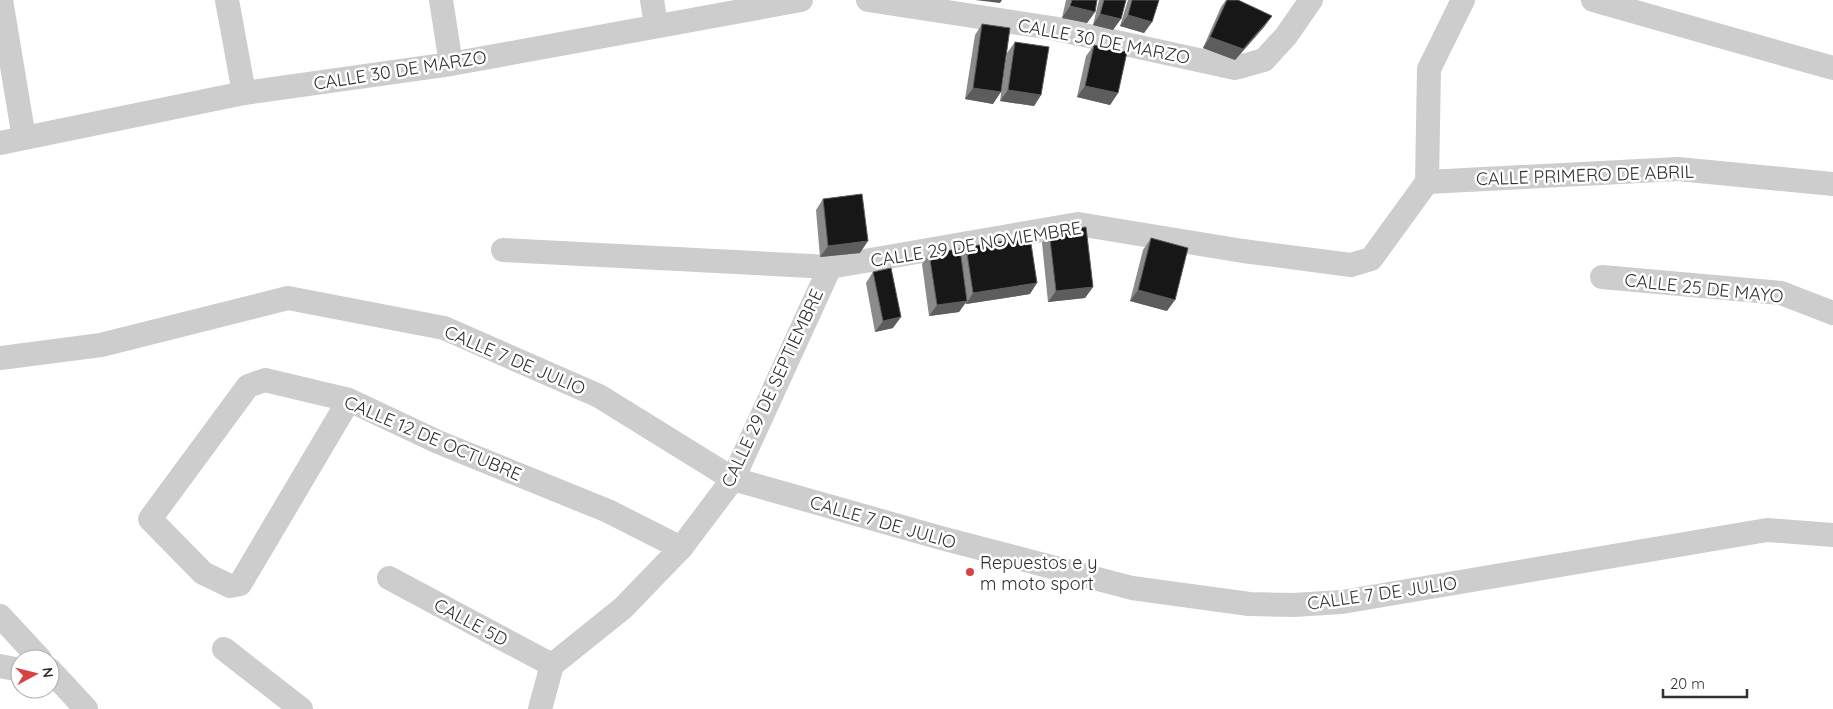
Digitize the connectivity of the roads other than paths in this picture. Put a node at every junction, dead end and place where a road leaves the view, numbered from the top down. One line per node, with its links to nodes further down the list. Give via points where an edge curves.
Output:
1 (1, 0): 14 (street)
2 (227, 0): 13 (street)
3 (441, 0): 11 (street)
4 (652, 0): 10 (street)
5 (801, 0): 10 (street, CALLE 30 DE MARZO)
6 (868, 0): 7 (street, CALLE 30 DE MARZO, via 1052,28 1235,68 1264,60 1286,36)
7 (1311, 0)
8 (1463, 0): 16 (street, via 1429,69)
9 (1593, 0): 12 (street)
10 (656, 25): 11 (street, CALLE 30 DE MARZO)
11 (451, 64): 13 (street, CALLE 30 DE MARZO)
12 (1833, 68)
13 (244, 93): 14 (street, CALLE 30 DE MARZO)
14 (24, 138): 15 (street, CALLE 30 DE MARZO)
15 (0, 143)
16 (1427, 182): 17 (street, CALLE PRIMERO DE ABRIL, via 1678,169); 19 (street, CALLE 29 DE NOVIEMBRE, via 1371,259 1351,265 1078,224)
17 (1833, 184)
18 (503, 250): 19 (street, CALLE 29 DE NOVIEMBRE)
19 (830, 267): 24 (street, CALLE 29 DE SEPTIEMBRE)
20 (1602, 277): 21 (street, CALLE 25 DE MAYO, via 1781,293)
21 (1833, 313)
22 (0, 358): 24 (street, CALLE 7 DE JULIO, via 100,345 288,298 444,328 598,396)
23 (349, 400): 23 (street, CALLE 12 DE OCTUBRE, via 265,380 248,386 150,519 203,573 230,586 240,584); 26 (street, CALLE 12 DE OCTUBRE, via 438,442 608,511)
24 (733, 480): 25 (street, CALLE 7 DE JULIO, via 1132,588 1248,604 1342,602 1767,530); 26 (street, CALLE 29 DE SEPTIEMBRE)
25 (1833, 535)
26 (681, 548): 31 (street, CALLE 29 DE SEPTIEMBRE, via 623,608)
27 (389, 578): 31 (street, CALLE 5D)
28 (0, 616): 29 (street)
29 (31, 649)
30 (224, 649): 34 (street)
31 (552, 665): 35 (street)
32 (60, 682): 33 (street)
33 (86, 709)
34 (301, 709)
35 (540, 709)

